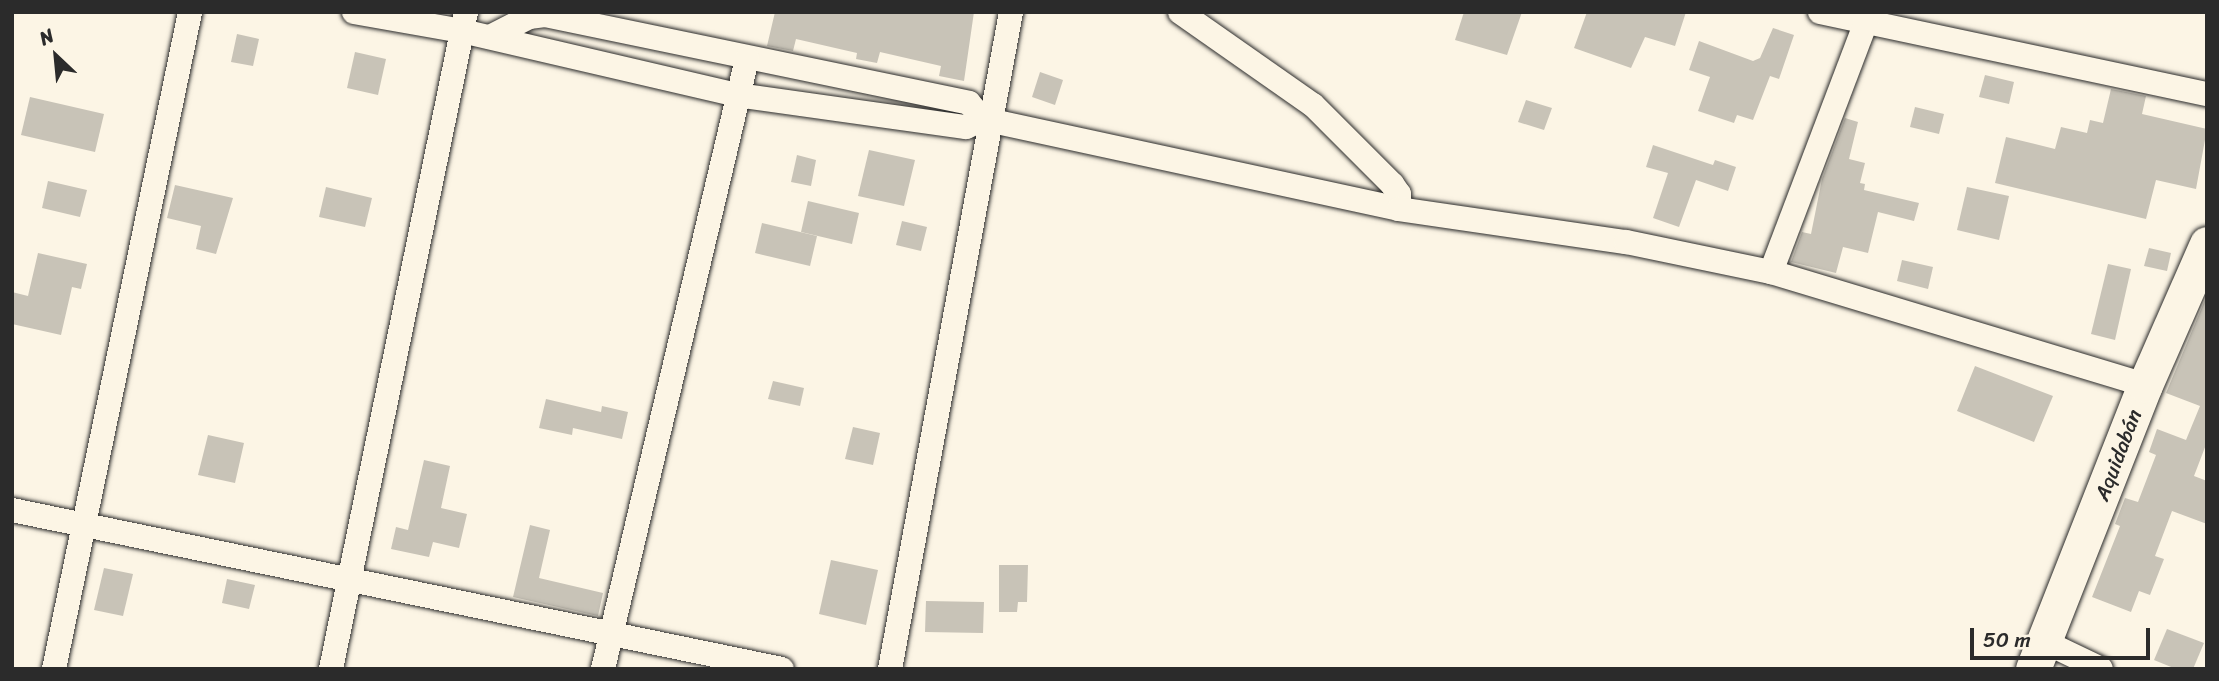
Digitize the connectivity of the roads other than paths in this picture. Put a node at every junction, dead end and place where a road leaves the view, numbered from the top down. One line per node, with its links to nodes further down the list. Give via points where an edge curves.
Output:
1 (190, 12): 18 (street)
2 (354, 12): 7 (street)
3 (1011, 12): 12 (street)
4 (1180, 12): 13 (street, via 1313,105 1392,184 1399,194)
5 (1820, 12): 6 (street)
6 (1868, 17): 10 (street); 15 (street)
7 (464, 21): 8 (street); 19 (street)
8 (490, 37): 9 (street, via 529,17 545,15); 11 (street)
9 (747, 59): 11 (street); 12 (street, via 969,103)
10 (2207, 94)
11 (737, 95): 12 (street, via 966,127); 20 (street)
12 (986, 120): 13 (street); 26 (street)
13 (1399, 209): 15 (street, via 1626,242)
14 (2207, 244): 16 (street, Aquidabán)
15 (1771, 272): 16 (street)
16 (2145, 386): 21 (street, Aquidabán)
17 (12, 510): 18 (street)
18 (88, 525): 19 (street); 22 (street)
19 (351, 581): 20 (street); 23 (street)
20 (610, 635): 24 (street); 25 (street)
21 (2039, 655): 27 (street)
22 (54, 669)
23 (331, 669)
24 (603, 669)
25 (782, 669)
26 (890, 669)
27 (2101, 669)

